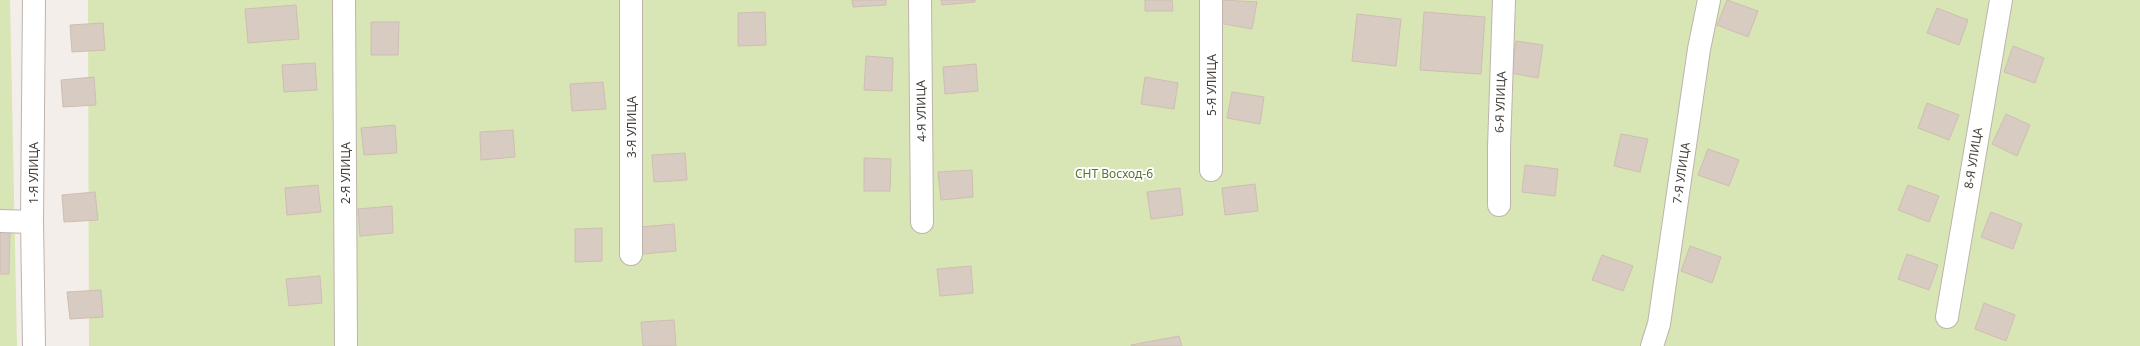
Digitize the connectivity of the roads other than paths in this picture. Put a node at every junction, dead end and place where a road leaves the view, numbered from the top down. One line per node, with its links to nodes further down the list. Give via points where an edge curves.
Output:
1 (34, 0): 12 (street, 1-Я УЛИЦА)
2 (344, 0): 17 (street, 2-Я УЛИЦА)
3 (631, 0): 14 (street, 3-Я УЛИЦА)
4 (920, 0): 13 (street, 4-Я УЛИЦА)
5 (1211, 0): 9 (street, 5-Я УЛИЦА)
6 (1504, 0): 10 (street, 6-Я УЛИЦА, via 1498,148)
7 (1709, 0): 18 (street, 7-Я УЛИЦА, via 1699,49 1659,324)
8 (2001, 0): 15 (street, 8-Я УЛИЦА)
9 (1211, 170)
10 (1499, 205)
11 (0, 220): 12 (street)
12 (32, 222): 16 (street, 1-Я УЛИЦА)
13 (922, 222)
14 (631, 254)
15 (1947, 317)
16 (34, 346)
17 (346, 346)
18 (1652, 346)

